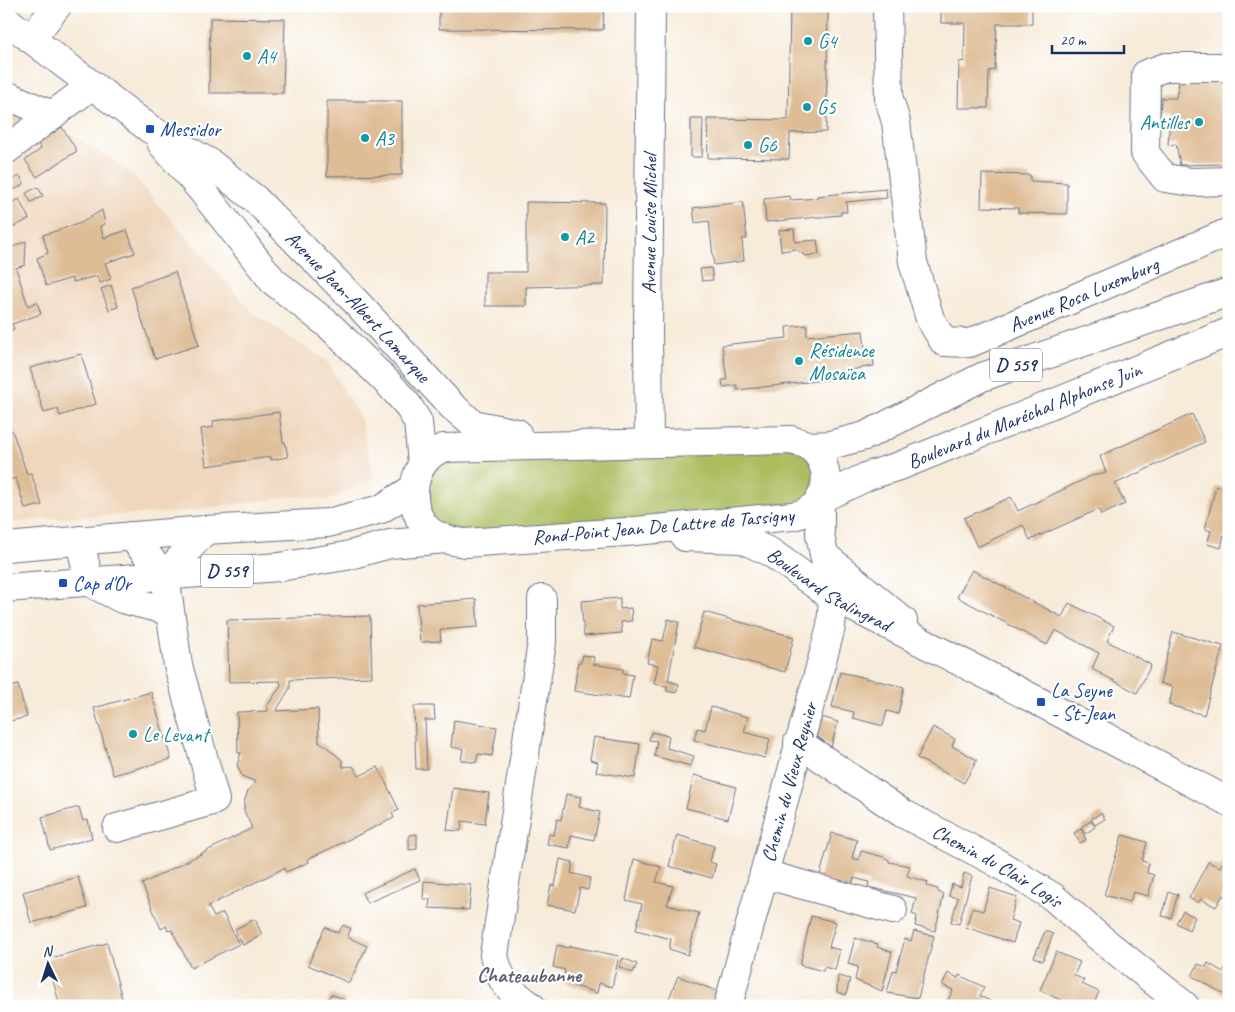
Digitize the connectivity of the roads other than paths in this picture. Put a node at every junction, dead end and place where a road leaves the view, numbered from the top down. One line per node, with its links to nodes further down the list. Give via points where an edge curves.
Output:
1 (57, 6): 5 (main road)
2 (651, 6): 16 (main road, Avenue Louise Michel)
3 (886, 6): 13 (main road, Avenue Rosa Luxemburg, via 889,100 896,122 913,262 930,318 944,342 970,343)
4 (6, 20): 5 (main road, Avenue Jean-Albert Lamarque)
5 (31, 39): 7 (main road, Avenue Jean-Albert Lamarque)
6 (1229, 67): 12 (main road, via 1166,67 1146,74 1145,153 1165,178 1192,182)
7 (92, 86): 9 (main road); 10 (main road, Avenue Jean-Albert Lamarque)
8 (6, 95): 9 (main road)
9 (52, 115): 11 (main road)
10 (150, 129): 17 (main road, Avenue Jean-Albert Lamarque, via 210,163 255,200 473,424); 19 (main road, Avenue Jean-Albert Lamarque, via 273,281 330,326 407,404 418,422)
11 (6, 150)
12 (1229, 181)
13 (1229, 232)
14 (1229, 292): 18 (main road, D 559, via 982,378 865,436 830,445)
15 (1229, 332): 21 (main road, Boulevard du Maréchal Alphonse Juin / D 559, via 868,476)
16 (650, 443): 17 (main road); 18 (main road, via 791,440)
17 (583, 444): 19 (main road, via 444,448 432,452)
18 (809, 446): 21 (main road, Rond-Point Jean De Lattre de Tassigny, via 826,469)
19 (422, 462): 20 (main road, Rond-Point Jean De Lattre de Tassigny)
20 (414, 488): 22 (main road, D 559, via 381,508 328,523); 25 (main road, Rond-Point Jean De Lattre de Tassigny, via 414,503 420,520 432,532)
21 (820, 499): 23 (main road, Rond-Point Jean De Lattre de Tassigny, via 807,511 792,516); 28 (main road, Boulevard Stalingrad)
22 (205, 530): 24 (main road, D 559); 29 (main road)
23 (625, 532): 25 (main road, Rond-Point Jean De Lattre de Tassigny, via 465,543); 32 (main road, Boulevard Stalingrad, via 650,537 742,538 770,552)
24 (131, 536): 26 (main road, D 559); 29 (main road)
25 (446, 539): 29 (main road, D 559, via 390,544 346,556 279,567)
26 (80, 540): 27 (main road, D 559); 30 (main road)
27 (6, 547)
28 (824, 555): 32 (main road, Chemin du Vieux Reynier); 35 (main road, Boulevard Stalingrad)
29 (165, 576): 30 (main road, D 559); 34 (main road)
30 (90, 582): 31 (main road, D 559); 34 (main road, via 122,599)
31 (6, 588)
32 (833, 597): 35 (main road, Boulevard Stalingrad); 36 (main road, Chemin du Vieux Reynier, via 831,627)
33 (542, 599): 41 (main road, via 542,642 494,956 498,975 516,995)
34 (169, 611): 38 (main road, via 178,665 215,800)
35 (940, 652): 37 (main road, Boulevard Stalingrad)
36 (798, 742): 39 (main road, Chemin du Vieux Reynier); 43 (main road, Chemin du Clair Logis, via 902,813 994,861 1053,897)
37 (1229, 802)
38 (117, 828)
39 (764, 874): 40 (main road); 42 (main road, Chemin du Vieux Reynier)
40 (893, 910)
41 (532, 1006)
42 (728, 1006)
43 (1185, 1006)

